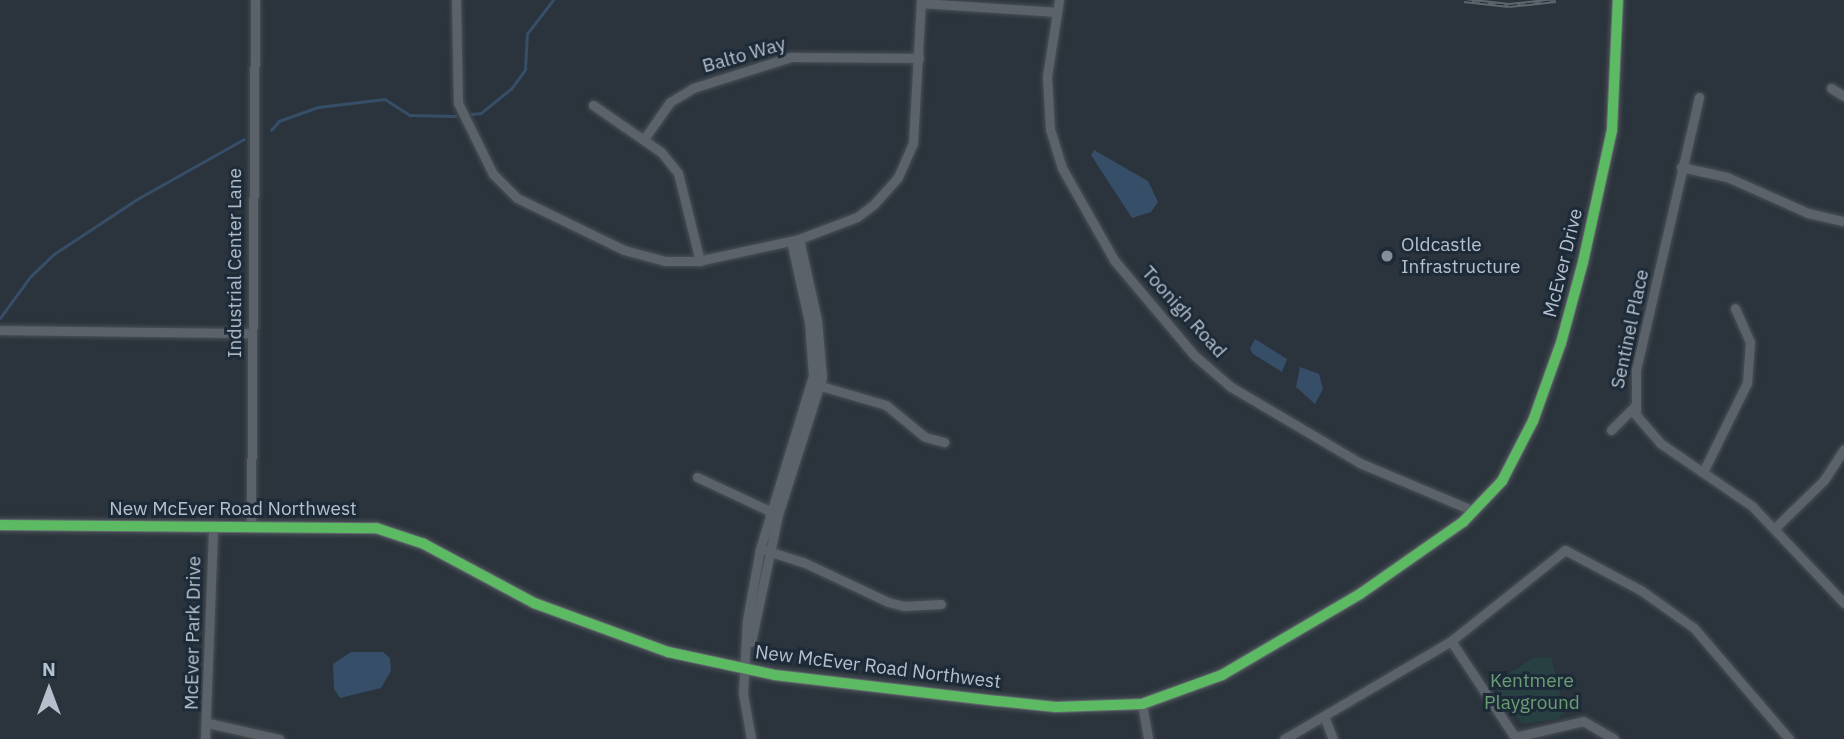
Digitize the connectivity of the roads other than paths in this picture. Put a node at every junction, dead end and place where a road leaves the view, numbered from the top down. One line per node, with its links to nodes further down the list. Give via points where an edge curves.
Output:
1 (255, 0): 19 (street, Industrial Center Lane)
2 (456, 0): 16 (street, via 458,103 493,174 517,198 624,250 665,261)
3 (1059, 0): 6 (street, Toonigh Road)
4 (1618, 0): 28 (street, McEver Drive, via 1612,130 1561,343 1525,439 1502,481)
5 (921, 1): 6 (street); 7 (street)
6 (1057, 12): 28 (street, Toonigh Road, via 1047,77 1050,129 1062,168 1114,260 1194,355 1231,387 1360,463)
7 (919, 58): 12 (street, Balto Way, via 791,57 693,88 670,102); 15 (street, via 913,143 898,177 857,217)
8 (1831, 88): 9 (street)
9 (1844, 96)
10 (1699, 97): 13 (street, Sentinel Place)
11 (593, 105): 12 (street)
12 (644, 139): 16 (street, via 678,173)
13 (1681, 167): 14 (street, via 1727,177 1808,213); 21 (street, Sentinel Place, via 1636,370)
14 (1844, 221)
15 (795, 240): 16 (street); 20 (street, via 822,354)
16 (700, 261)
17 (1735, 308): 26 (street, via 1750,342 1747,383)
18 (0, 330): 19 (street)
19 (252, 333): 31 (street, Industrial Center Lane)
20 (816, 384): 23 (street, via 886,405 925,437); 29 (street)
21 (1634, 407): 22 (street); 26 (street, Sentinel Place, via 1645,429 1660,443)
22 (1611, 430)
23 (944, 442)
24 (1844, 449): 25 (street)
25 (1841, 459): 33 (street)
26 (1704, 470): 33 (street, Sentinel Place)
27 (697, 477): 29 (street)
28 (1474, 512): 39 (street, New McEver Road Northwest, via 1360,594 1222,675)
29 (774, 514): 34 (street)
30 (0, 525): 32 (street, New McEver Road Northwest)
31 (251, 526): 32 (street, New McEver Road Northwest); 38 (street, New McEver Road Northwest, via 334,525 405,536 577,621 668,652)
32 (213, 528): 41 (street, McEver Park Drive)
33 (1775, 528): 35 (street, Sentinel Place)
34 (765, 550): 36 (street, via 803,562 888,602); 38 (street)
35 (1844, 603)
36 (941, 604)
37 (1451, 641): 40 (street); 42 (street); 50 (street, via 1564,550 1642,591 1694,628)
38 (745, 668): 39 (street, New McEver Road Northwest, via 1056,707); 45 (street, via 745,716)
39 (1142, 704): 46 (street)
40 (1324, 716): 47 (street); 48 (street)
41 (208, 723): 43 (street, McEver Park Drive); 44 (street)
42 (1515, 738): 49 (street, via 1583,721)
43 (205, 739)
44 (279, 739)
45 (751, 739)
46 (1148, 739)
47 (1284, 739)
48 (1333, 739)
49 (1614, 739)
50 (1789, 739)

